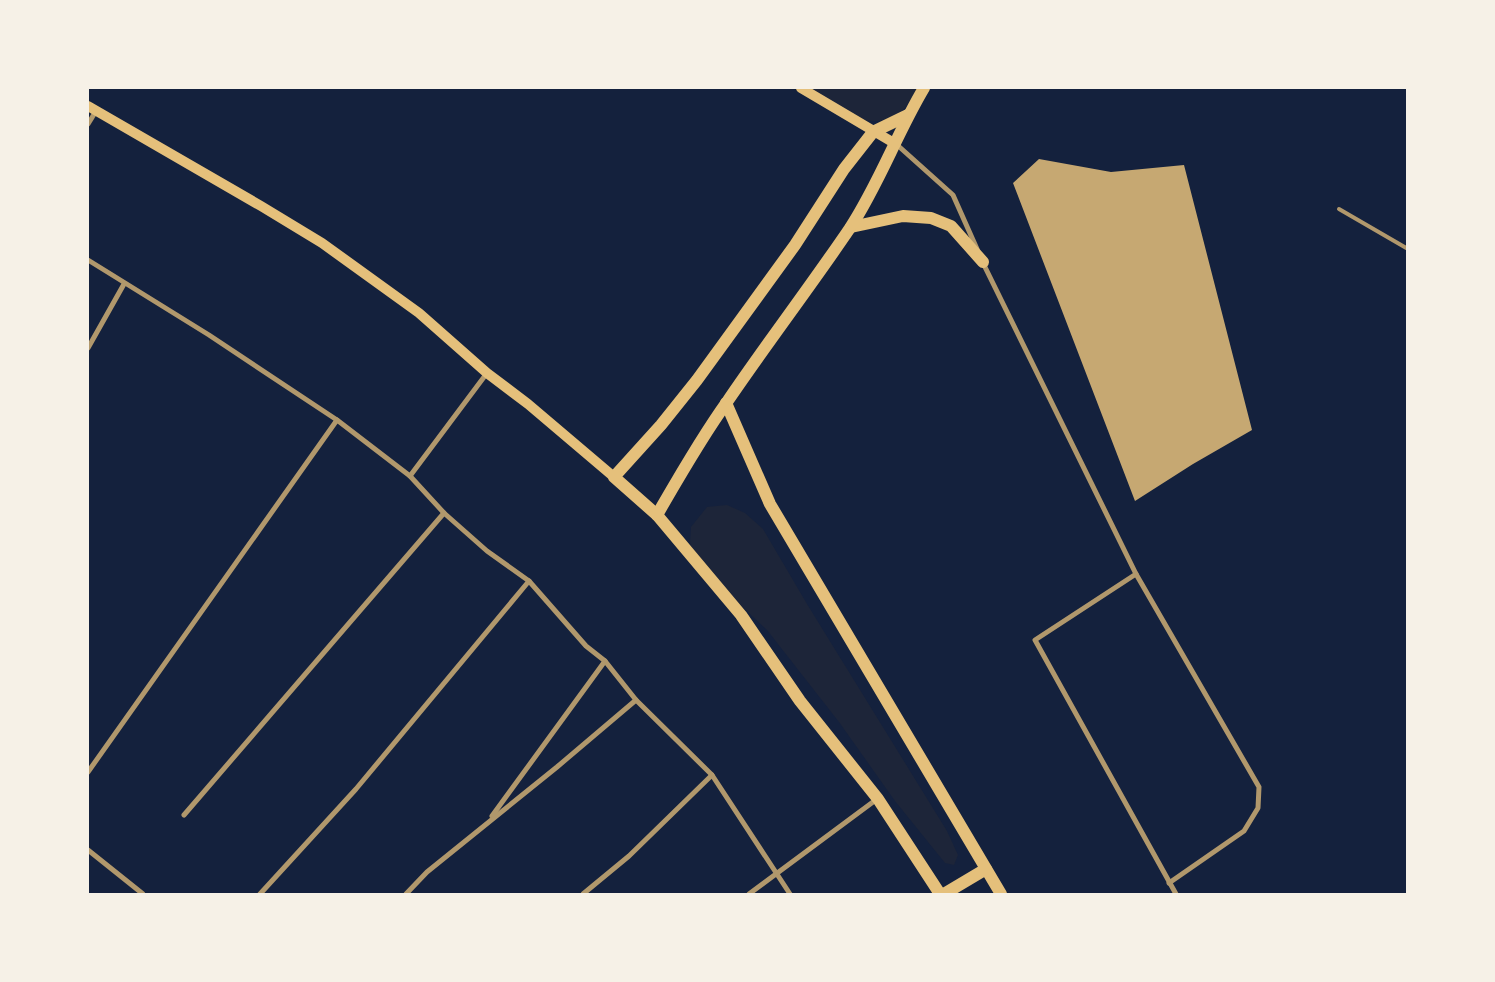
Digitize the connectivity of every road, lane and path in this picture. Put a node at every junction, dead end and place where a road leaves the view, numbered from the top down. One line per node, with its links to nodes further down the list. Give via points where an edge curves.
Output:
1 (801, 88): 6 (main road)
2 (924, 88): 4 (main road)
3 (92, 109): 5 (street); 15 (main road, via 322,243 419,312)
4 (908, 115): 6 (main road); 7 (main road)
5 (88, 124)
6 (875, 132): 7 (main road); 19 (main road, via 844,168 795,245 697,380)
7 (894, 143): 9 (main road); 12 (street, via 953,194)
8 (1340, 209): 10 (lane)
9 (851, 227): 12 (main road, via 903,216 931,218 951,226); 16 (main road)
10 (1408, 249)
11 (88, 260): 13 (street)
12 (983, 262): 22 (street)
13 (124, 284): 14 (street); 17 (street)
14 (88, 348)
15 (487, 373): 18 (street); 19 (main road)
16 (726, 403): 21 (main road); 32 (main road, via 770,504)
17 (337, 420): 18 (street); 26 (street)
18 (410, 476): 20 (street)
19 (614, 478): 21 (main road)
20 (444, 513): 23 (street); 29 (street)
21 (657, 515): 28 (main road, via 741,615 800,701)
22 (1136, 574): 34 (street, via 1259,787 1258,808 1244,831); 34 (street, via 1035,640)
23 (529, 582): 24 (street, via 586,646); 36 (street, via 356,789)
24 (605, 661): 25 (street); 30 (street)
25 (636, 700): 27 (street); 30 (street)
26 (88, 772)
27 (712, 776): 33 (street); 38 (street, via 630,856)
28 (878, 799): 33 (street); 41 (main road)
29 (184, 815)
30 (488, 822): 37 (street, via 427,872)
31 (88, 850): 35 (street)
32 (986, 869): 41 (main road); 42 (main road)
33 (776, 874): 39 (street); 40 (street)
34 (1170, 883): 43 (street)
35 (143, 894)
36 (260, 894)
37 (406, 894)
38 (583, 894)
39 (749, 894)
40 (790, 894)
41 (942, 894)
42 (1001, 894)
43 (1176, 894)

